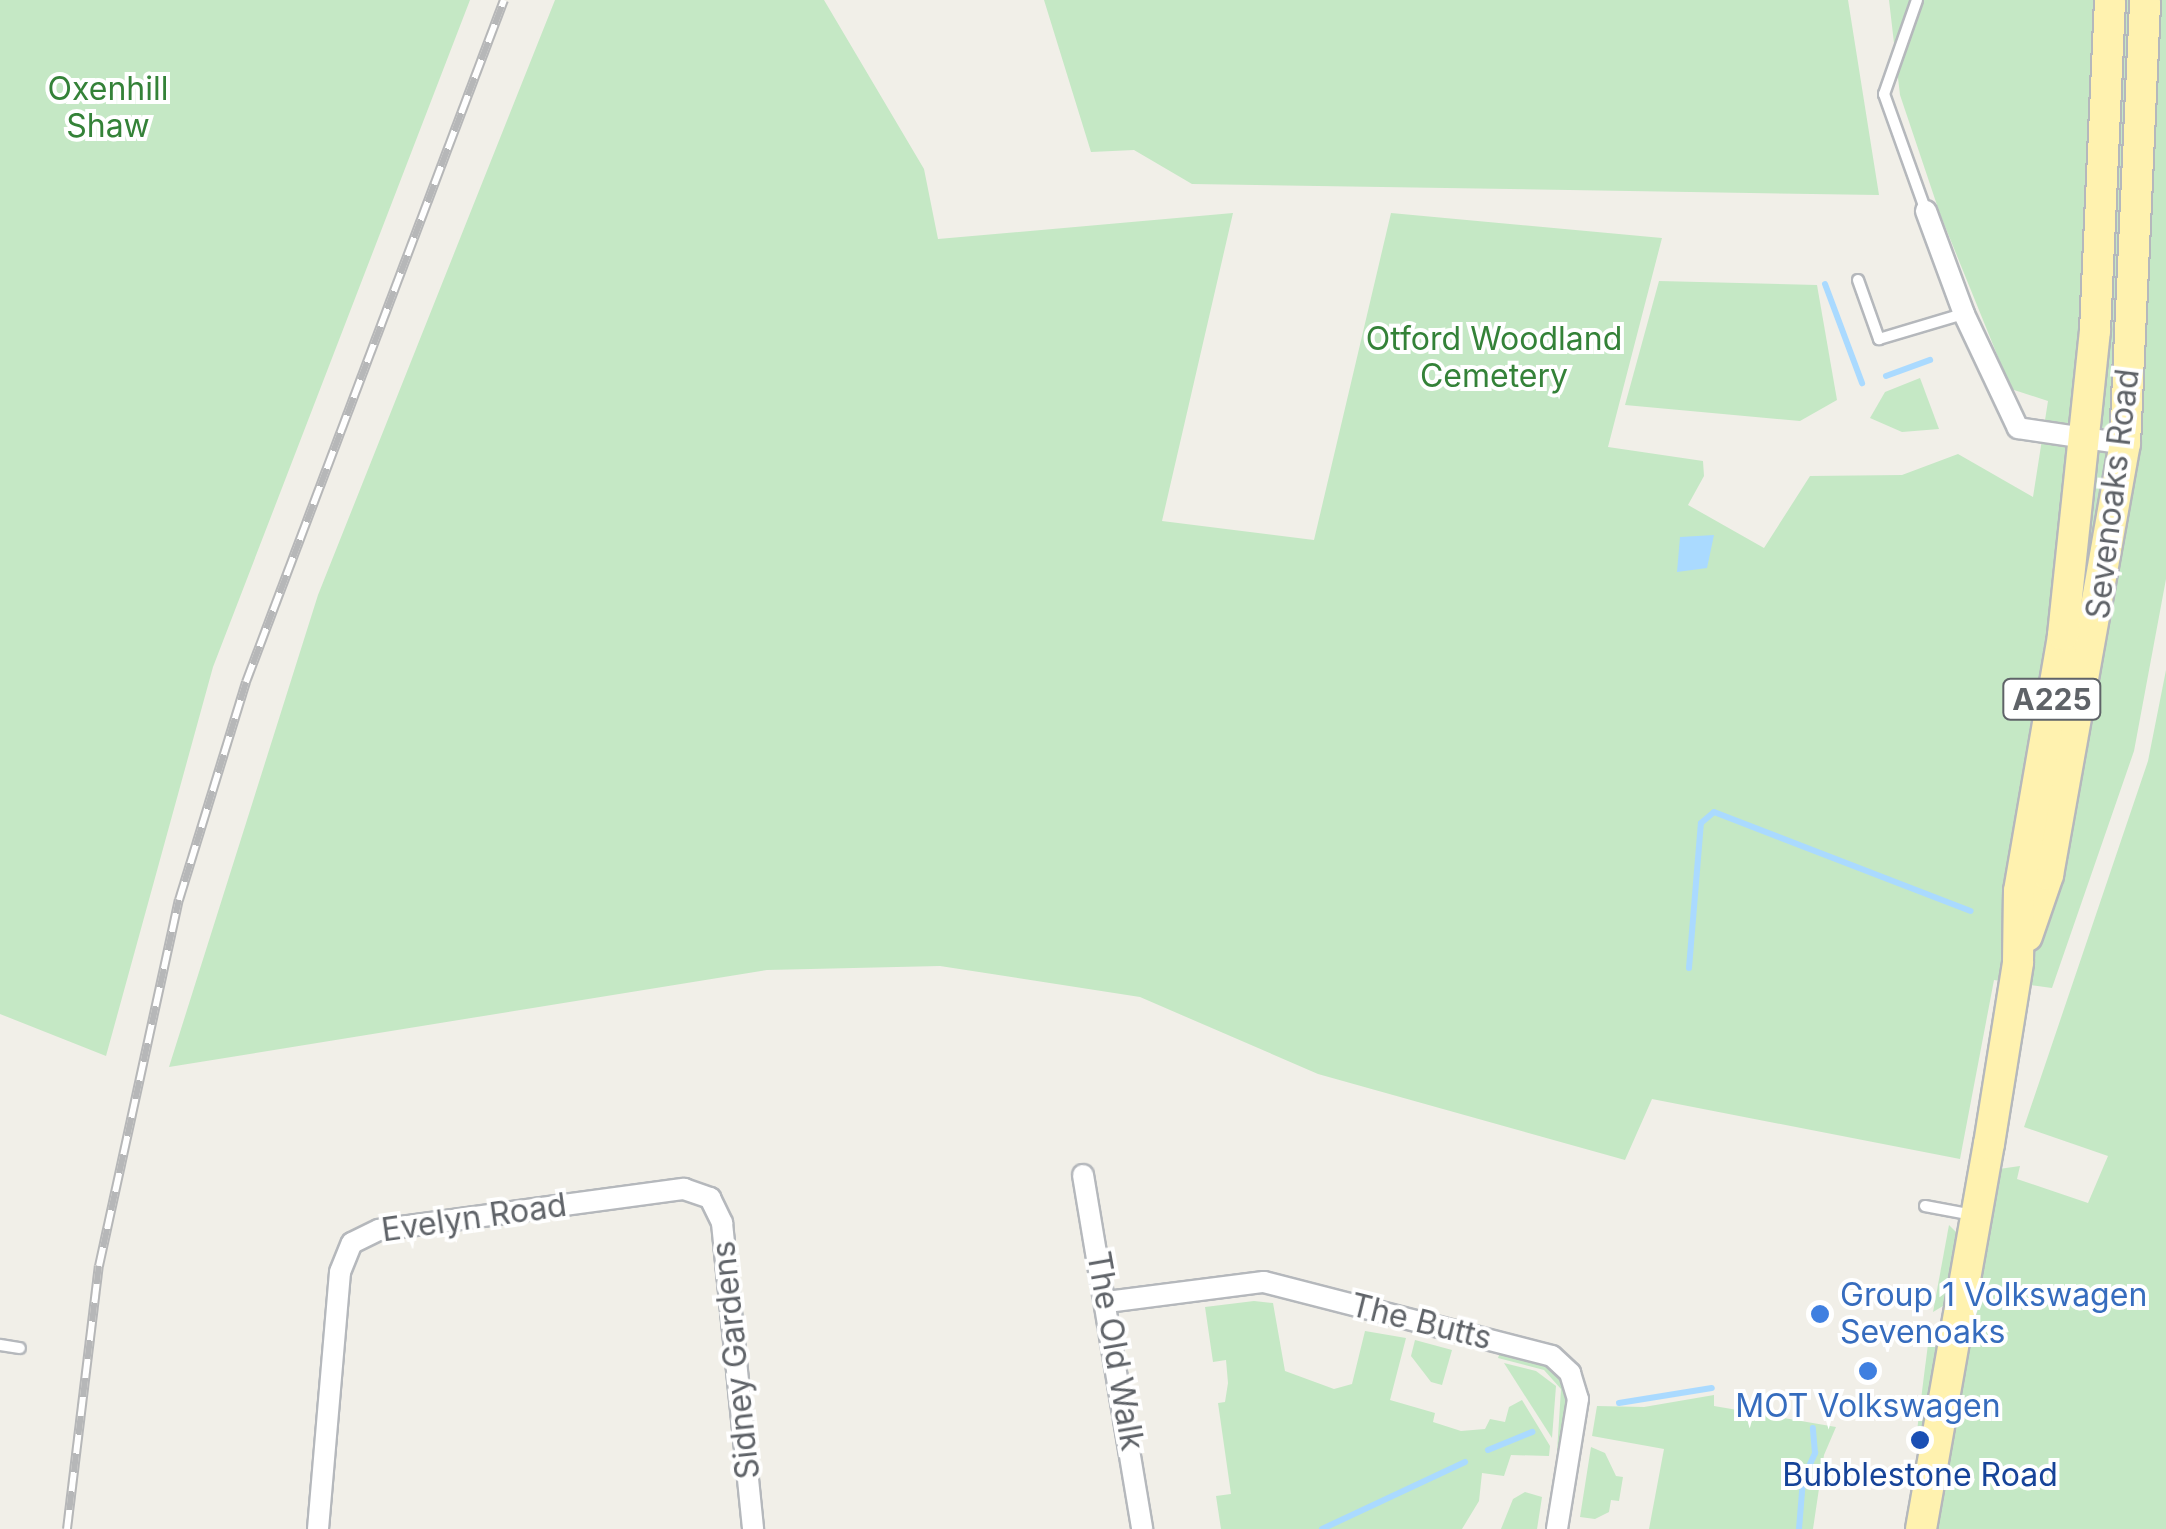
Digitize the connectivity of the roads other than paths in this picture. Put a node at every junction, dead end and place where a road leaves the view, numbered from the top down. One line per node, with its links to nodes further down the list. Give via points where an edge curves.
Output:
1 (1917, 0): 4 (lane, via 1884,94)
2 (2110, 7): 7 (main road, Sevenoaks Road / A225)
3 (2144, 8): 8 (main road, Sevenoaks Road / A225)
4 (1926, 211): 6 (street)
5 (1858, 280): 6 (lane, via 1879,339)
6 (1964, 314): 7 (street, via 2018,428)
7 (2084, 436): 8 (street); 9 (main road, Sevenoaks Road / A225, via 2063,635 2018,892)
8 (2125, 444): 9 (main road, Sevenoaks Road / A225, via 2048,875)
9 (2018, 962): 13 (main road, Sevenoaks Road / A225)
10 (1083, 1174): 14 (street, The Old Walk)
11 (707, 1196): 17 (street, Evelyn Road, via 690,1189 649,1194 379,1230 352,1243 340,1272); 18 (street, Sidney Gardens, via 723,1229)
12 (1925, 1206): 13 (lane)
13 (1977, 1215): 21 (main road, Sevenoaks Road / A225)
14 (1107, 1302): 19 (street, The Old Walk); 20 (street, The Butts, via 1264,1282 1552,1356 1570,1373 1578,1399)
15 (0, 1346): 16 (lane)
16 (20, 1348)
17 (318, 1529)
18 (753, 1529)
19 (1142, 1529)
20 (1558, 1529)
21 (1921, 1529)

